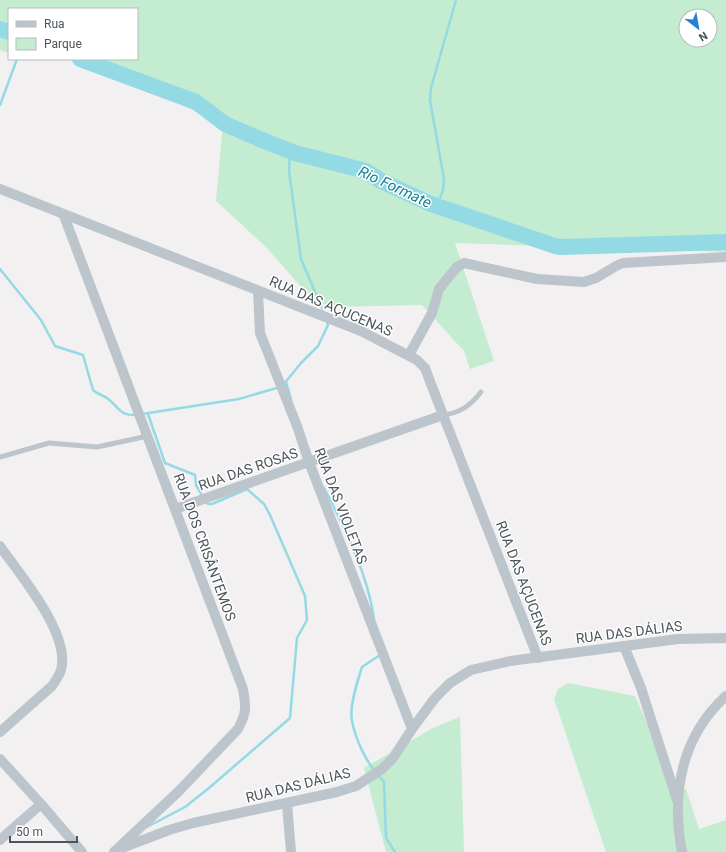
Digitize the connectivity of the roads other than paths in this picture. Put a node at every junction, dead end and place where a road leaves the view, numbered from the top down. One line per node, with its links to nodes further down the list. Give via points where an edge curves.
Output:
1 (0, 189): 2 (street, RUA DAS AÇUCENAS)
2 (64, 216): 4 (street, RUA DAS AÇUCENAS); 8 (street, RUA DOS CRISÂNTEMOS)
3 (726, 257): 5 (street, via 624,263 584,282 537,279 464,263 457,267 439,289 432,313)
4 (258, 291): 5 (street, RUA DAS AÇUCENAS, via 361,331); 10 (street, RUA DAS VIOLETAS, via 260,333)
5 (409, 355): 7 (street, RUA DAS AÇUCENAS, via 425,368)
6 (481, 392): 7 (lane, via 470,406 453,414)
7 (443, 415): 10 (street, RUA DAS ROSAS); 15 (street, RUA DAS AÇUCENAS)
8 (148, 436): 9 (lane, via 97,447 49,443); 11 (street, RUA DOS CRISÂNTEMOS)
9 (0, 458)
10 (309, 462): 11 (street, RUA DAS ROSAS); 17 (street, RUA DAS VIOLETAS)
11 (175, 509): 24 (street, RUA DOS CRISÂNTEMOS, via 243,689 246,708 238,729 179,791)
12 (0, 546): 18 (street, via 51,622 62,655 61,669 52,686)
13 (726, 638): 14 (street, RUA DAS DÁLIAS, via 678,639)
14 (624, 646): 15 (street, RUA DAS DÁLIAS); 20 (street, via 667,764)
15 (538, 658): 17 (street, RUA DAS DÁLIAS, via 485,666 460,675 435,698)
16 (726, 696): 20 (street, via 690,742 685,755)
17 (412, 729): 22 (street, RUA DAS DÁLIAS, via 394,758 371,778 338,792)
18 (0, 732)
19 (0, 760): 21 (street)
20 (677, 803): 27 (street)
21 (41, 804): 23 (street); 25 (street)
22 (287, 804): 24 (street, RUA DAS DÁLIAS, via 193,823); 26 (street)
23 (0, 840)
24 (115, 851)
25 (82, 852)
26 (291, 852)
27 (682, 852)

